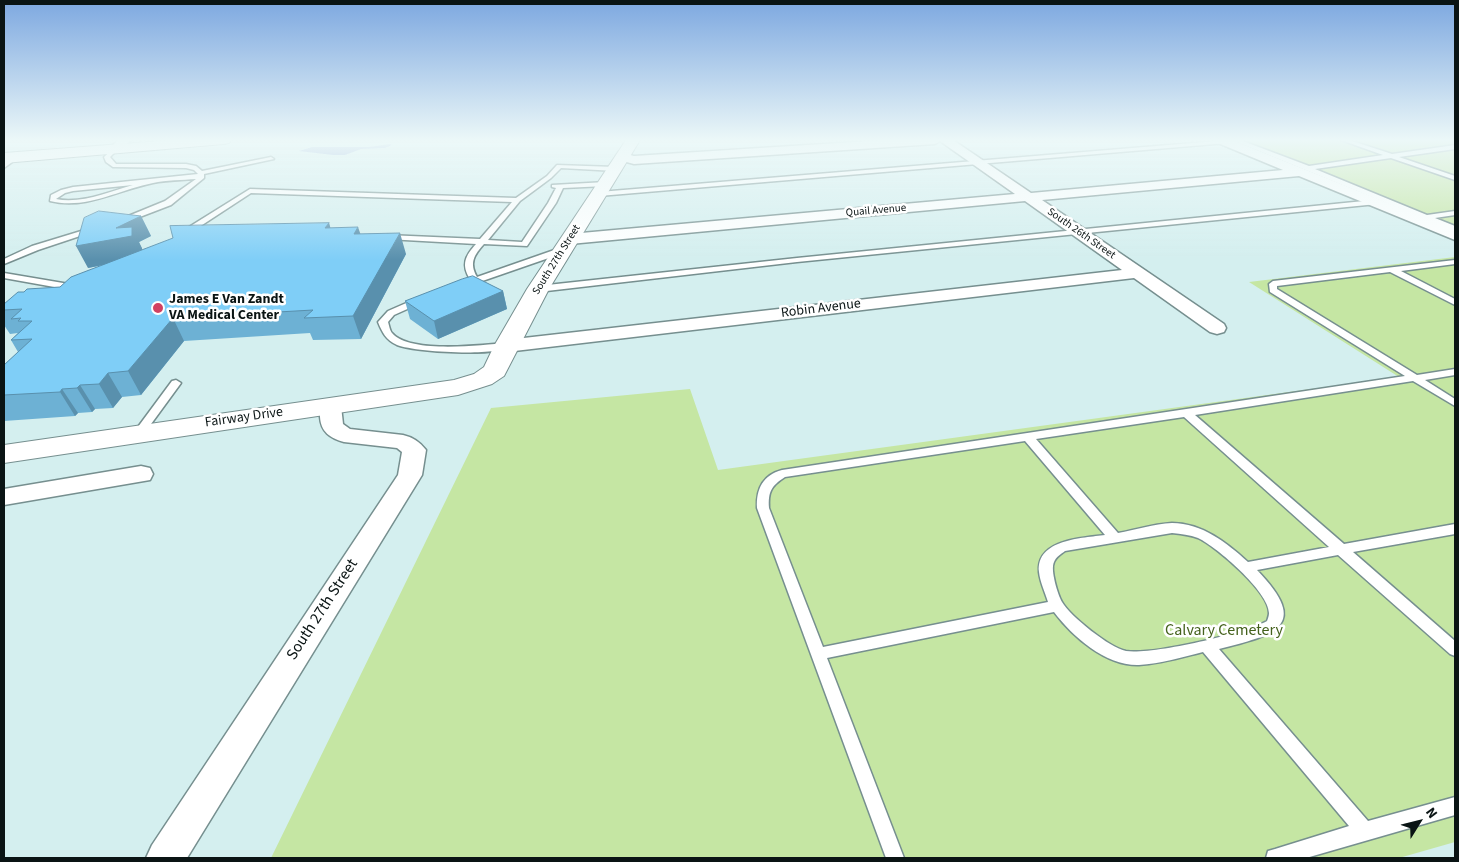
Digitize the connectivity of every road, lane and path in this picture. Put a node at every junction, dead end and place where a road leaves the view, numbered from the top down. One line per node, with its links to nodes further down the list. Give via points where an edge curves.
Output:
1 (161, 180): 10 (lane)
2 (195, 180): 18 (lane, via 168,203)
3 (543, 180): 11 (lane)
4 (590, 180): 12 (lane)
5 (608, 180): 25 (street, South 27th Street)
6 (1004, 180): 13 (street, South 26th Street)
7 (1172, 180): 13 (street, Quail Avenue)
8 (1326, 180): 15 (street)
9 (1331, 180): 17 (lane)
10 (149, 182): 10 (lane, via 73,189 53,196 52,200 60,203 77,201)
11 (537, 186): 12 (lane); 14 (lane)
12 (561, 186): 26 (lane, via 524,244)
13 (1023, 194): 22 (street, South 26th Street); 25 (street, Quail Avenue)
14 (518, 200): 20 (lane, via 250,190 193,227); 26 (lane)
15 (1374, 202): 22 (lane); 23 (street)
16 (1455, 213): 17 (lane)
17 (1426, 217): 21 (lane)
18 (113, 224)
19 (105, 227): 27 (lane, via 46,244)
20 (212, 228)
21 (1455, 229)
22 (1077, 232): 30 (street, South 26th Street); 34 (lane)
23 (1455, 235)
24 (382, 236): 26 (lane)
25 (569, 240): 32 (lane); 34 (street, South 27th Street)
26 (482, 242): 32 (lane, via 469,260 469,271)
27 (4, 262)
28 (1455, 262): 29 (lane)
29 (1392, 270): 37 (lane); 41 (lane, via 1273,284 1273,290)
30 (1136, 273): 38 (street, South 26th Street); 39 (street, Robin Avenue)
31 (4, 276): 35 (lane, via 69,287)
32 (475, 280): 33 (lane)
33 (458, 286)
34 (538, 290): 39 (street, South 27th Street)
35 (55, 293)
36 (433, 295): 39 (lane, via 391,313 383,322 386,331 401,342 421,348 449,350)
37 (1455, 302)
38 (1217, 328)
39 (506, 346): 42 (street, South 27th Street, via 495,371)
40 (1455, 372): 41 (lane)
41 (1415, 378): 44 (lane); 46 (lane)
42 (483, 380): 45 (street, Fairway Drive, via 458,387)
43 (176, 383): 47 (lane)
44 (1455, 403)
45 (330, 406): 47 (street, Fairway Drive); 62 (street, South 27th Street, via 332,427 344,435 404,442 414,450 410,474)
46 (1186, 413): 48 (lane); 54 (lane)
47 (139, 433): 49 (street, Fairway Drive)
48 (1028, 437): 53 (lane); 59 (lane, via 782,474 768,483 761,492 763,508)
49 (4, 454)
50 (141, 474): 51 (street)
51 (4, 497)
52 (1455, 528): 54 (lane)
53 (1114, 537): 55 (lane, via 1172,528 1188,530 1205,535); 56 (lane, via 1061,547 1052,553 1045,564 1046,577)
54 (1342, 549): 55 (lane); 58 (lane)
55 (1246, 567): 57 (lane, via 1270,593 1276,608 1276,620 1269,630)
56 (1058, 606): 57 (lane, via 1090,640 1130,658 1148,658); 59 (lane)
57 (1207, 646): 61 (lane)
58 (1455, 650)
59 (818, 654): 63 (lane)
60 (1455, 806): 61 (lane)
61 (1365, 831): 64 (lane)
62 (165, 858)
63 (895, 858)
64 (1275, 858)

